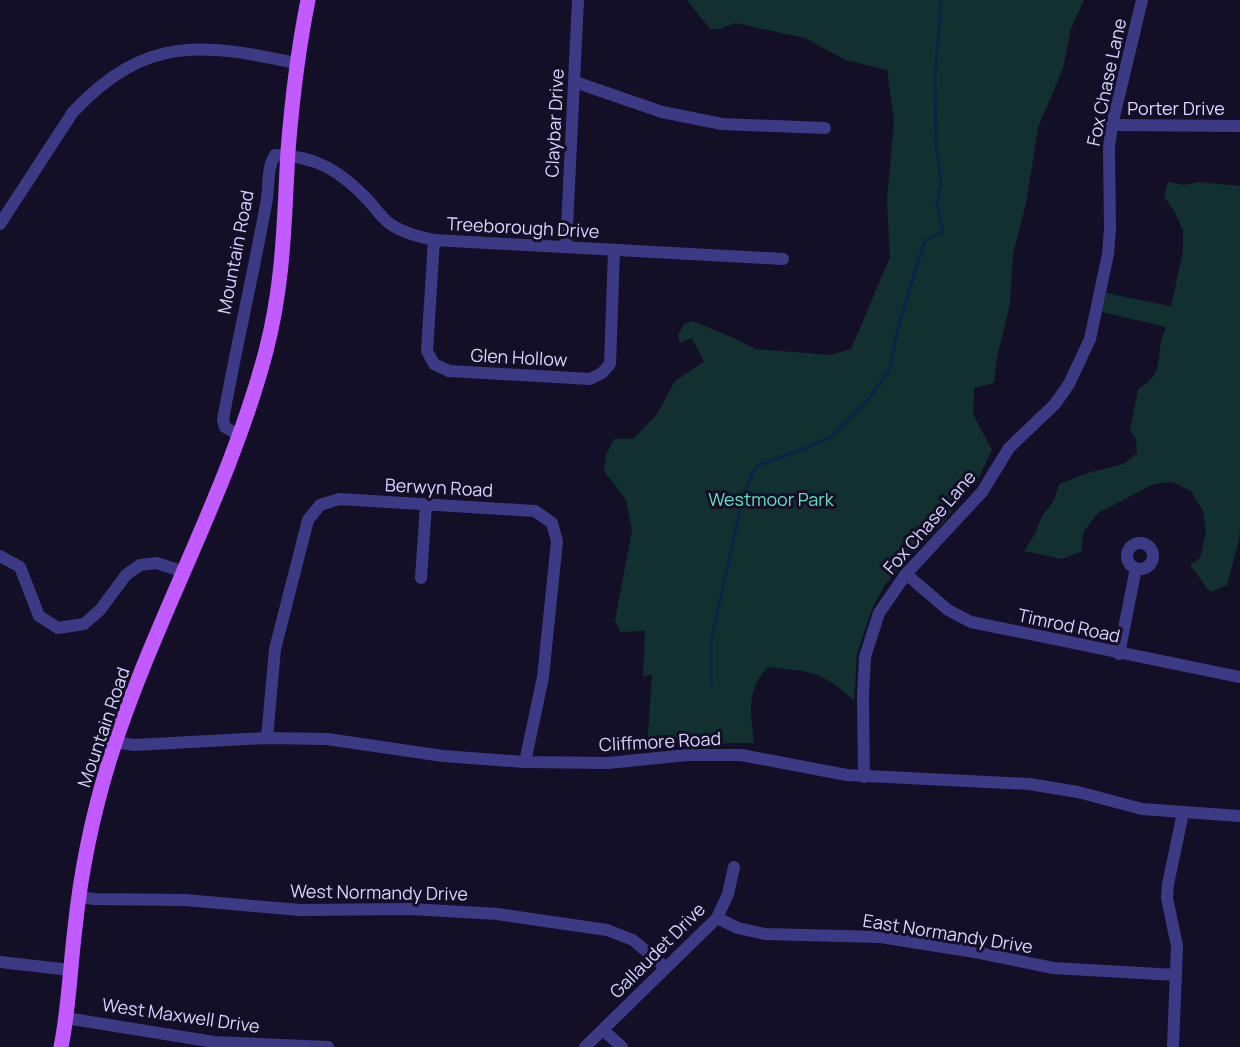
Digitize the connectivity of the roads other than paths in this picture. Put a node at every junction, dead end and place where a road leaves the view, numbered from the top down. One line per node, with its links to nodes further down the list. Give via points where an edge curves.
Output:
1 (308, 0): 4 (main road, Mountain Road)
2 (578, 0): 5 (street, Claybar Drive)
3 (1142, 0): 6 (street, Fox Chase Lane)
4 (296, 63): 9 (main road, Mountain Road); 10 (street, via 201,48 159,54 122,70 73,112)
5 (575, 82): 8 (street, via 662,112 712,122); 12 (street, Claybar Drive)
6 (1112, 125): 7 (street, Porter Drive); 20 (street, Fox Chase Lane, via 1108,254 1082,362 1055,404 1010,448 982,492)
7 (1240, 126)
8 (825, 128)
9 (288, 155): 11 (street, Treeborough Drive, via 324,164 349,181 390,224); 15 (main road, Mountain Road, via 285,236 277,299 258,377); 15 (street, Mountain Road, via 275,155 270,163 267,201 236,347 223,420 225,427)
10 (0, 224)
11 (434, 240): 12 (street, Treeborough Drive); 13 (street, Glen Hollow, via 427,351 434,364 473,372 590,379 602,373 610,364)
12 (566, 247): 13 (street, Treeborough Drive)
13 (614, 251): 14 (street, Treeborough Drive)
14 (783, 259)
15 (238, 435): 19 (main road, Mountain Road)
16 (426, 505): 21 (street); 24 (street, Berwyn Road, via 339,499 320,505 308,520 275,649); 26 (street, Berwyn Road, via 535,511 552,523 557,541 543,677)
17 (0, 556): 19 (street, via 20,567 39,616 58,628 84,624 126,575 140,565 157,563)
18 (1136, 568): 22 (street)
19 (184, 572): 25 (main road, Mountain Road)
20 (906, 574): 22 (street, Timrod Road, via 948,609 971,622); 27 (street, Fox Chase Lane, via 879,613 865,657)
21 (421, 578)
22 (1119, 654): 23 (street, Timrod Road)
23 (1240, 677)
24 (267, 738): 25 (street, Cliffmore Road, via 134,745); 26 (street, Cliffmore Road, via 327,739 443,756)
25 (115, 742): 31 (main road, Mountain Road, via 95,813)
26 (525, 762): 27 (street, Cliffmore Road, via 608,763 733,754)
27 (864, 777): 28 (street, Cliffmore Road, via 1029,784 1142,809)
28 (1182, 813): 29 (street, Cliffmore Road); 36 (street, via 1167,898 1177,946)
29 (1240, 816)
30 (734, 867): 32 (street, Gallaudet Drive)
31 (79, 897): 34 (street, West Normandy Drive, via 185,900 300,910 411,909 497,914 607,930 633,940); 35 (main road, Mountain Road)
32 (717, 918): 34 (street, Gallaudet Drive); 36 (street, East Normandy Drive, via 765,934 880,938 1053,968)
33 (0, 962): 35 (street)
34 (665, 967): 38 (street, Gallaudet Drive)
35 (70, 970): 37 (main road, Mountain Road)
36 (1176, 975): 43 (street)
37 (66, 1018): 39 (main road, Mountain Road); 40 (street, West Maxwell Drive, via 214,1042)
38 (603, 1030): 41 (street, Gallaudet Drive); 42 (street)
39 (61, 1047)
40 (328, 1047)
41 (585, 1047)
42 (622, 1047)
43 (1173, 1047)

